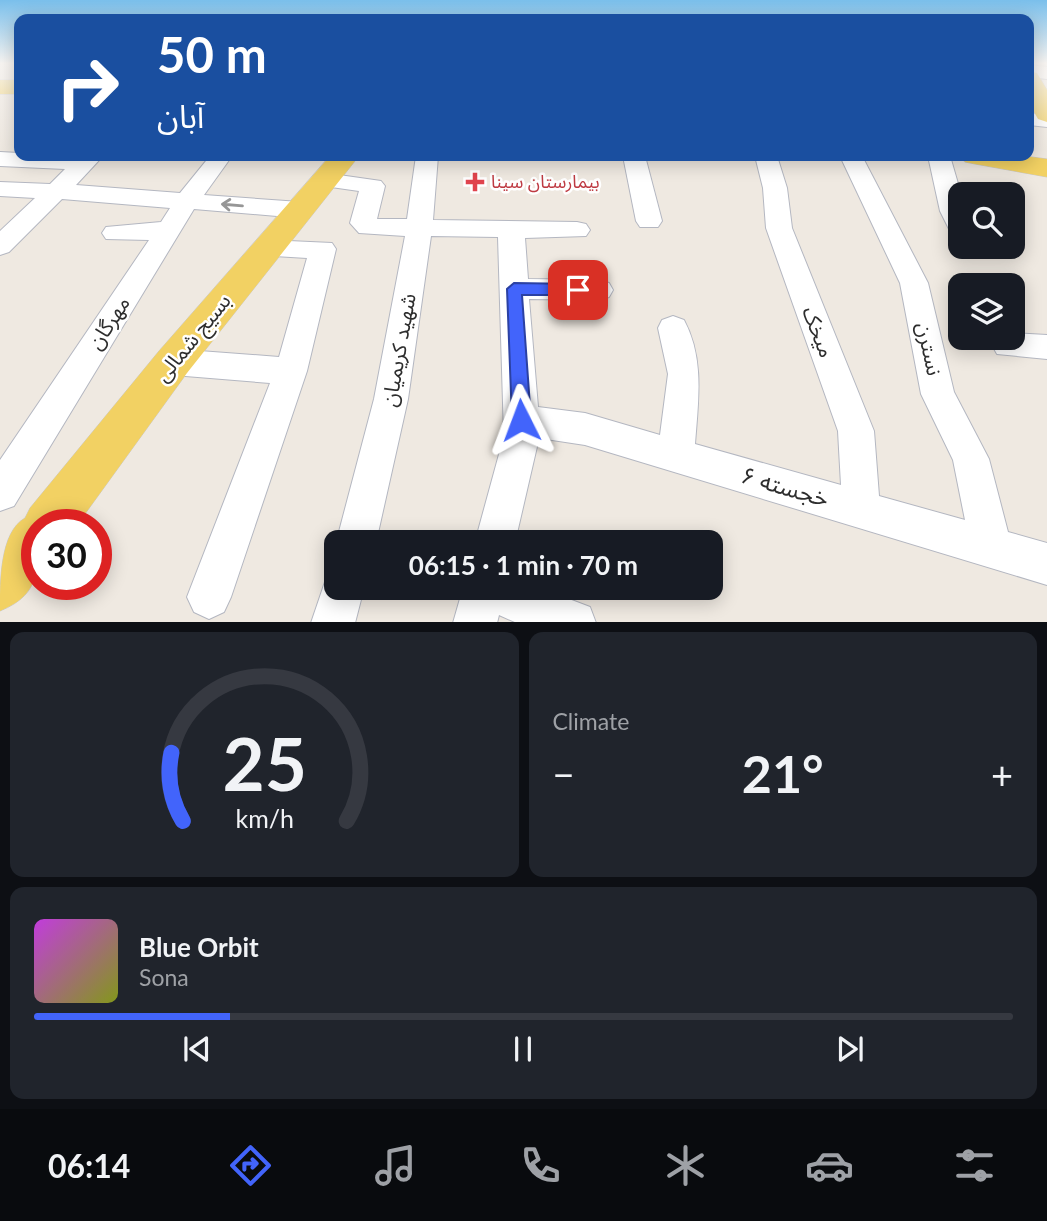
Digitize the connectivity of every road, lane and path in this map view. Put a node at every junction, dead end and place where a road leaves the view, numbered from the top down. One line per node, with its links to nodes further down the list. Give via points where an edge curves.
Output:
1 (1039, 92): 2 (main road)
2 (1047, 114)
3 (86, 161): 14 (street)
4 (217, 161): 16 (street, مهرگان)
5 (427, 161): 20 (street, شهید کریمیان)
6 (635, 161): 18 (street)
7 (767, 161): 38 (street, میخک, via 779,228 856,431)
8 (853, 161): 41 (street, نسترن, via 914,284 939,394 971,459)
9 (940, 161): 15 (street)
10 (1005, 161): 12 (main road)
11 (335, 168): 17 (main road, بسیج شمالی); 20 (street, via 373,186 363,223 368,227)
12 (1047, 168)
13 (0, 189): 14 (street)
14 (54, 191): 16 (street); 19 (street)
15 (948, 191)
16 (187, 201): 17 (street, one-way to 16); 21 (street, مهرگان)
17 (300, 210): 26 (main road, بسیج شمالی)
18 (649, 221)
19 (9, 228): 25 (street)
20 (420, 228): 23 (street); 39 (street, شهید کریمیان, via 376,477)
21 (168, 230): 24 (street); 36 (street, مهرگان)
22 (577, 230): 23 (street)
23 (511, 231): 27 (street)
24 (115, 233)
25 (0, 247)
26 (267, 249): 32 (main road, بسیج شمالی); 33 (street, via 323,249)
27 (514, 289): 28 (lane); 34 (street)
28 (599, 290)
29 (673, 328): 35 (street, via 684,374)
30 (1025, 345): 31 (street)
31 (1047, 346)
32 (173, 362): 33 (street); 37 (main road, بسیج شمالی)
33 (291, 371): 45 (street)
34 (521, 420): 35 (street, خجسته ۶, via 585,429); 40 (street, via 522,436)
35 (676, 455): 38 (street, خجسته ۶)
36 (0, 493)
37 (59, 509)
38 (861, 509): 41 (street, خجسته ۶)
39 (360, 530)
40 (498, 530)
41 (991, 547): 43 (street, خجسته ۶)
42 (21, 559): 44 (main road)
43 (1047, 564)
44 (0, 586)
45 (209, 597)
46 (339, 600): 49 (street)
47 (481, 600): 50 (street)
48 (515, 600): 51 (street)
49 (333, 622)
50 (475, 622)
51 (573, 622)

